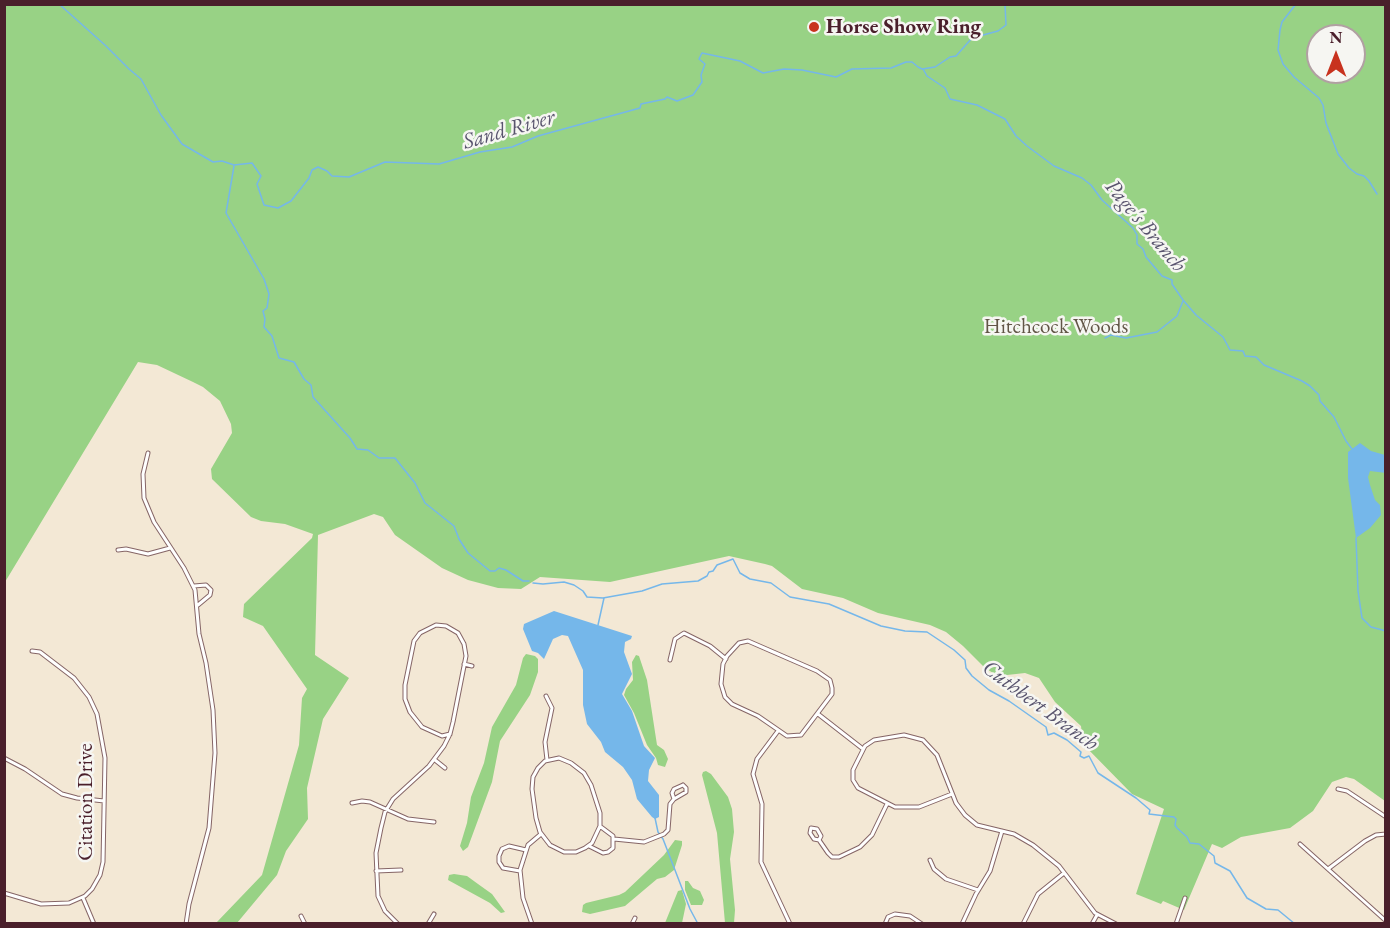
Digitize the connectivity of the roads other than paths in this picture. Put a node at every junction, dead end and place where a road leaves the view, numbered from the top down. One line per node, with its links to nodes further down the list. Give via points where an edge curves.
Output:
1 (148, 453): 2 (street, via 143,474 144,498)
2 (170, 548): 3 (street, via 148,554); 4 (street)
3 (118, 550)
4 (194, 586): 5 (street); 5 (street, via 206,585 211,590)
5 (197, 607): 56 (street, via 213,710 215,753 207,837)
6 (32, 651): 25 (street, Citation Drive, via 69,673 92,702 104,745)
7 (726, 659): 8 (street, via 684,633 675,639); 12 (street, via 739,643 751,641 826,675 832,691); 15 (street, via 721,684 727,700)
8 (670, 660)
9 (464, 664): 10 (street); 13 (street); 16 (street, via 465,644 453,629 433,626 414,641 404,690 408,708 425,729 442,736)
10 (472, 666)
11 (546, 696): 20 (street, via 552,708 545,742)
12 (818, 714): 15 (street, via 801,735 789,737); 17 (street)
13 (454, 716): 14 (street); 16 (street)
14 (459, 717)
15 (778, 731): 62 (street, via 757,759 753,774 762,804 761,862)
16 (450, 734): 19 (street)
17 (863, 748): 23 (street, via 885,737 904,735 923,740 937,755); 27 (street, via 853,770 855,783)
18 (4, 758): 25 (street, via 62,794)
19 (435, 760): 21 (street); 28 (street)
20 (547, 760): 31 (street, via 559,758 584,773 599,807); 33 (street, via 532,781)
21 (445, 768)
22 (1338, 789): 29 (street)
23 (952, 794): 27 (street, via 913,808); 32 (street, via 970,820)
24 (674, 799): 24 (street, via 674,789 683,785 686,792); 35 (street, via 664,834 644,843)
25 (105, 801): 48 (street, Citation Drive, via 103,862 96,883)
26 (352, 803): 28 (street, via 366,801)
27 (887, 804): 36 (street, via 860,847 835,857 828,854)
28 (387, 809): 30 (street, via 408,819); 43 (street, via 377,846)
29 (1386, 817)
30 (434, 822)
31 (600, 826): 35 (street); 38 (street)
32 (1002, 831): 45 (street, via 1033,845); 46 (street, via 990,871)
33 (541, 834): 38 (street, via 550,845 564,852); 39 (street)
34 (1386, 834): 41 (street, via 1359,844)
35 (614, 839): 38 (street, via 613,848 605,853)
36 (819, 840): 36 (street, via 809,832 811,828 817,829)
37 (1300, 844): 41 (street)
38 (589, 846)
39 (526, 850): 44 (street); 44 (street, via 509,846 500,853 503,868)
40 (930, 860): 46 (street, via 946,879)
41 (1328, 869): 54 (street)
42 (400, 870): 43 (street)
43 (376, 871): 58 (street, via 381,904)
44 (520, 871): 60 (street, via 523,898)
45 (1064, 873): 51 (street); 66 (street, via 1038,894)
46 (978, 890): 65 (street)
47 (4, 892): 48 (street, via 47,905)
48 (83, 897): 55 (street)
49 (1185, 898): 69 (street)
50 (434, 915): 59 (street)
51 (1097, 915): 67 (street); 68 (street)
52 (301, 916): 57 (street)
53 (635, 918): 61 (street)
54 (1386, 921)
55 (94, 924)
56 (186, 924)
57 (305, 924)
58 (398, 924)
59 (428, 924)
60 (532, 924)
61 (632, 924)
62 (790, 924)
63 (885, 924): 64 (street, via 895,914 910,916)
64 (922, 924)
65 (962, 924)
66 (1023, 924)
67 (1092, 924)
68 (1116, 924)
69 (1176, 924)

